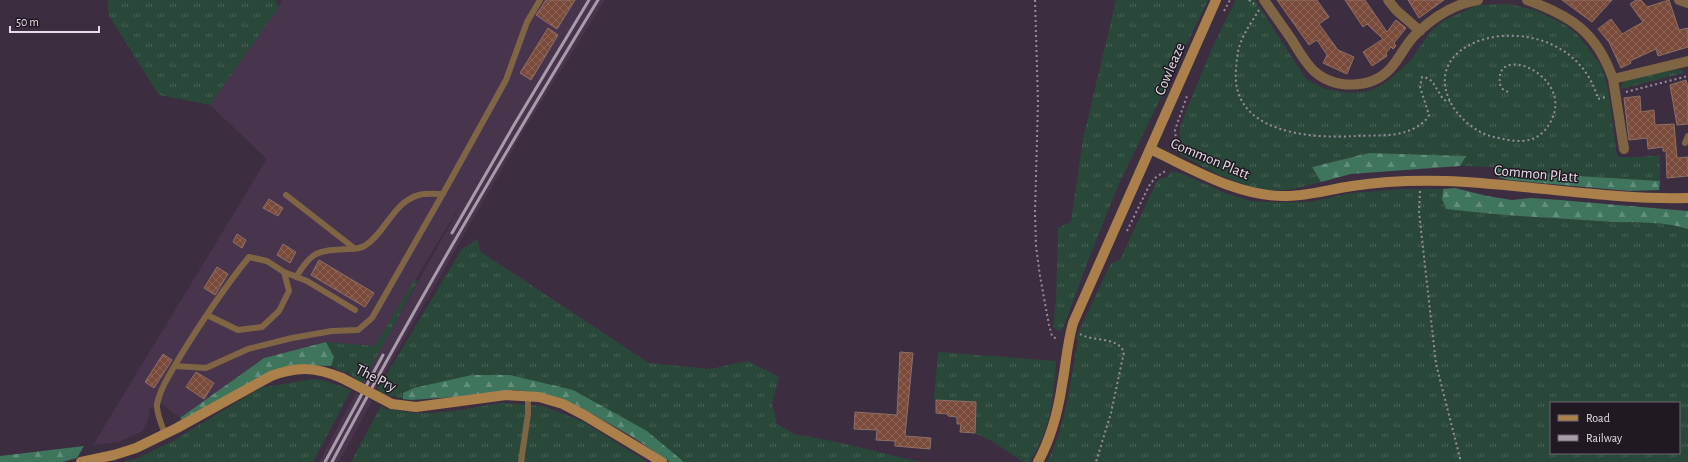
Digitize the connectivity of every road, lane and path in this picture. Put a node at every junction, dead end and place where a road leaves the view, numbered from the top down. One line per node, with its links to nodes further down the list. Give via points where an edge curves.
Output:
1 (540, 0): 28 (lane, via 527,22 506,80)
2 (1035, 0): 38 (path, via 1038,102 1036,246 1052,336)
3 (1216, 0): 24 (main road, Cowleaze)
4 (1230, 0): 11 (path)
5 (1388, 0): 12 (street)
6 (1478, 0): 12 (street, via 1451,9)
7 (1528, 0): 16 (street, via 1561,14 1586,32 1603,55)
8 (1679, 0): 10 (street)
9 (1265, 1): 12 (street, via 1312,69 1336,83 1357,84 1381,76 1396,62 1404,48); 21 (path, via 1242,40 1235,72 1236,87 1241,100 1249,111 1263,121 1297,134 1319,137 1407,132 1422,123 1429,115 1420,87 1422,77 1432,81 1443,100)
10 (1688, 3)
11 (1222, 16)
12 (1420, 31)
13 (1458, 48): 21 (path, via 1446,72 1445,84)
14 (1688, 61): 16 (street)
15 (1688, 76): 20 (path)
16 (1613, 79): 20 (street)
17 (1596, 86): 20 (path, via 1598,99)
18 (1189, 90): 26 (path, via 1175,130 1177,148)
19 (1508, 92): 21 (path, via 1501,88 1499,81 1506,66 1516,63 1527,66 1546,80 1554,97 1554,110 1551,121 1544,131 1521,142 1491,137 1463,119)
20 (1616, 94): 25 (street)
21 (1450, 101)
22 (1688, 136): 23 (lane)
23 (1685, 143)
24 (1150, 149): 26 (main road, Common Platt); 37 (main road, Common Platt)
25 (1624, 149)
26 (1172, 159): 27 (main road, Common Platt, via 1234,188 1270,195 1300,195 1371,183); 31 (path, via 1167,171 1155,178 1149,186)
27 (1421, 181): 30 (main road, Common Platt); 47 (path, via 1419,212 1436,364)
28 (443, 194): 32 (lane, via 418,196 405,203 365,246); 39 (lane, via 372,318 358,330 332,331 248,349 206,368)
29 (286, 195): 32 (lane)
30 (1688, 198)
31 (1126, 232)
32 (354, 248): 34 (lane, via 314,253)
33 (284, 272): 34 (lane); 36 (lane, via 268,261 249,257); 36 (lane, via 289,291 279,311 262,327 238,330)
34 (296, 277): 35 (lane)
35 (355, 310)
36 (207, 315): 39 (lane)
37 (1071, 331): 38 (main road, Common Platt); 46 (path, via 1116,344 1124,352 1111,413)
38 (1067, 347): 45 (main road, Common Platt, via 1057,413)
39 (175, 366): 41 (lane, via 162,387 157,406)
40 (528, 395): 41 (main road, The Pry, bridge, via 506,395 404,407 392,404 342,378 317,369 300,369 271,376); 43 (lane); 44 (main road, The Pry, via 563,404 625,438)
41 (165, 434): 42 (main road, The Pry, via 136,448)
42 (81, 462)
43 (521, 462)
44 (662, 462)
45 (1038, 462)
46 (1096, 462)
47 (1461, 462)

